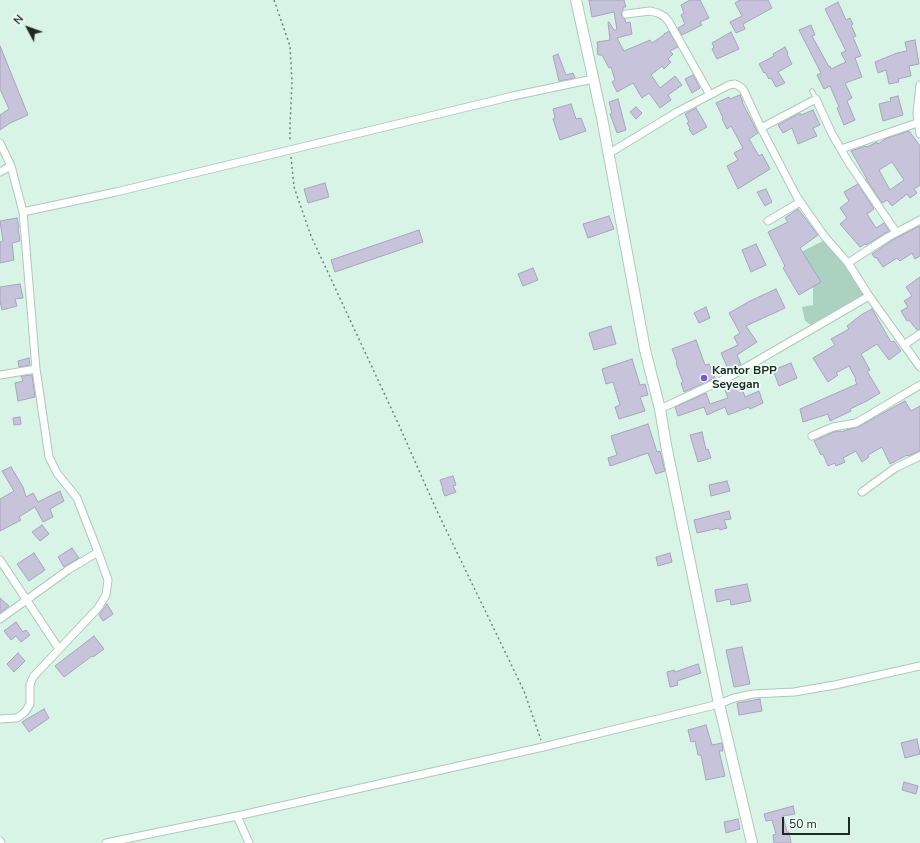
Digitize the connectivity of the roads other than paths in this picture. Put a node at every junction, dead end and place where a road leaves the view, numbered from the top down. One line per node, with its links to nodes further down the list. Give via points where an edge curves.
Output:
1 (576, 0): 3 (main road)
2 (626, 14): 6 (street, via 650,11 665,17)
3 (593, 79): 13 (main road); 17 (street)
4 (920, 84): 8 (street)
5 (812, 91): 7 (lane)
6 (710, 95): 9 (street, via 729,85 739,86 743,89); 13 (street)
7 (816, 99): 9 (street); 12 (street)
8 (918, 122): 10 (street); 12 (street)
9 (761, 128): 16 (street)
10 (920, 134)
11 (0, 143): 14 (street)
12 (841, 149): 20 (street)
13 (608, 154): 29 (main road, via 645,350)
14 (11, 166): 15 (street); 17 (street)
15 (0, 172)
16 (800, 202): 19 (street); 21 (street)
17 (22, 212): 26 (street)
18 (920, 220): 20 (street)
19 (768, 221)
20 (896, 232): 21 (street)
21 (848, 264): 22 (street)
22 (869, 296): 24 (street); 29 (street, via 731,376)
23 (920, 334): 24 (street)
24 (904, 345): 25 (street)
25 (920, 367)
26 (36, 369): 27 (street); 33 (street, via 49,457 57,473 77,498)
27 (0, 375)
28 (920, 386): 30 (street, via 856,423 833,427)
29 (660, 409): 39 (main road)
30 (812, 436)
31 (920, 456): 32 (street, via 895,468)
32 (862, 492)
33 (98, 552): 35 (street); 37 (street, via 108,580 106,595 98,608)
34 (0, 560): 35 (street)
35 (27, 600): 36 (street); 37 (street)
36 (0, 619)
37 (59, 649): 40 (street, via 33,677 30,685 30,704 25,712 17,718)
38 (920, 666): 39 (street, via 835,686 753,694)
39 (720, 704): 41 (street); 44 (main road)
40 (0, 719)
41 (237, 816): 42 (street); 43 (street)
42 (106, 843)
43 (249, 843)
44 (752, 843)

